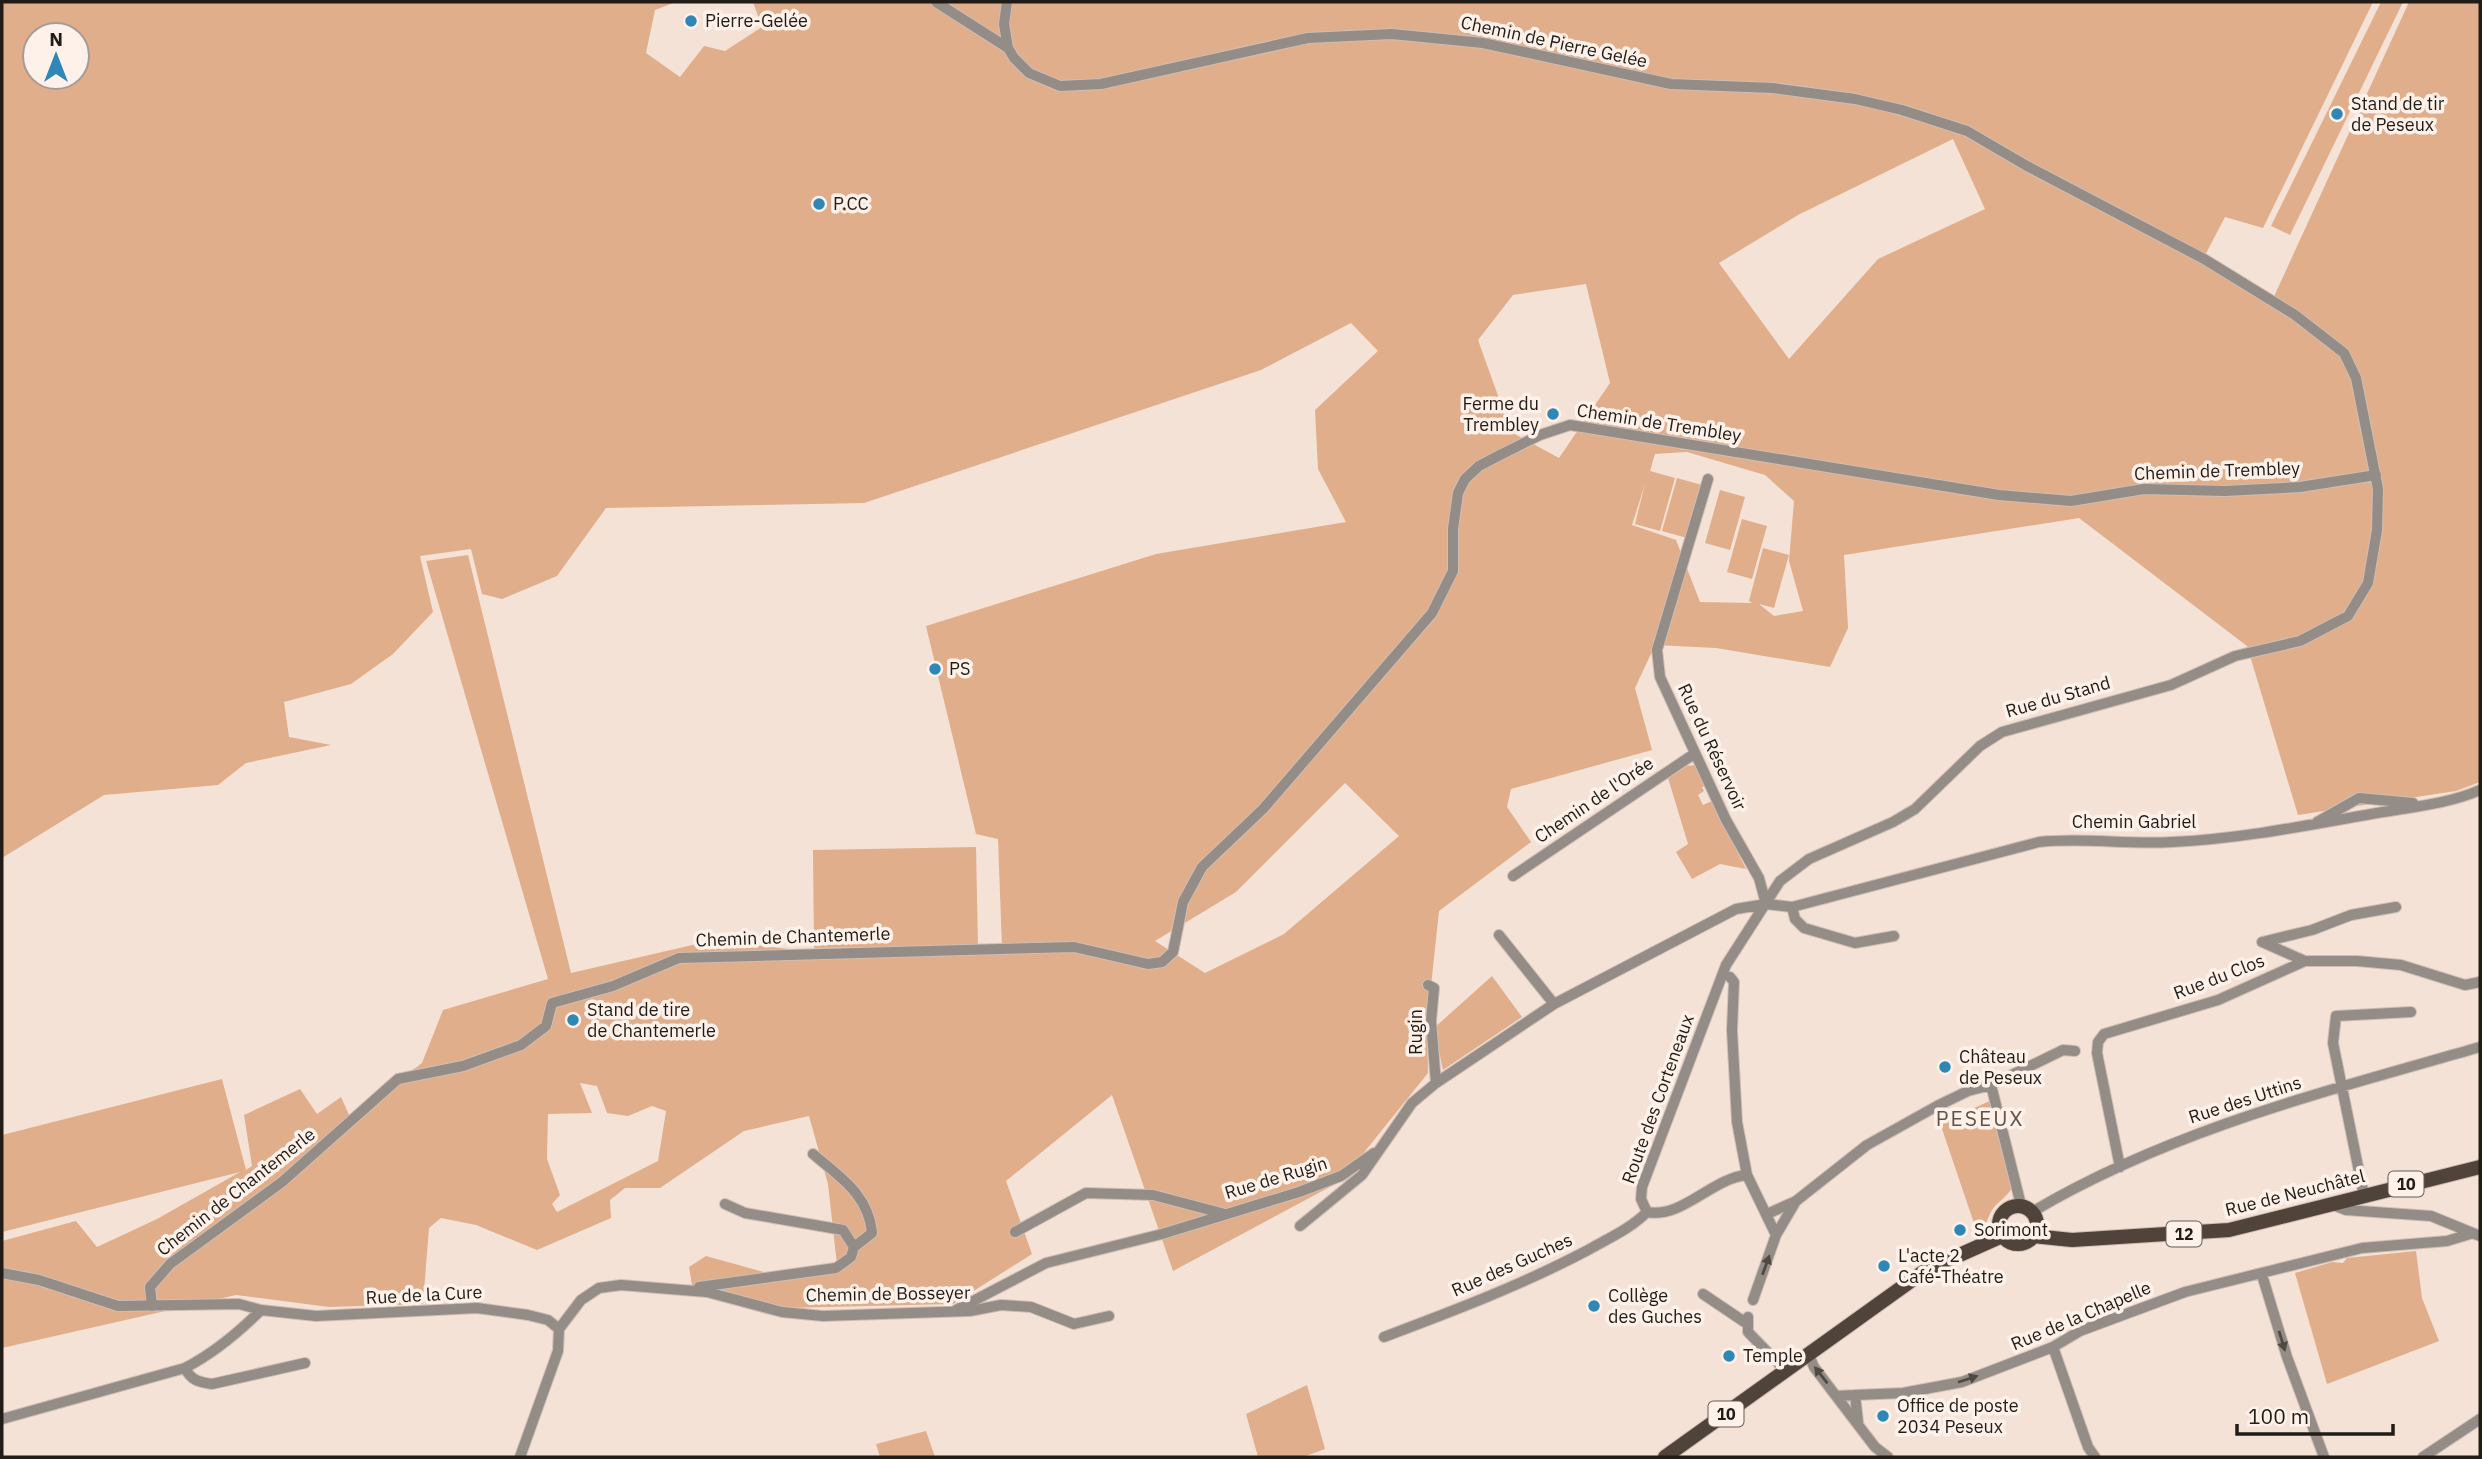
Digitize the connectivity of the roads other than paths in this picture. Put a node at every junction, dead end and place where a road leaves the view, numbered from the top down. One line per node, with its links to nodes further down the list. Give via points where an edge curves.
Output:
1 (936, 2): 3 (street, Chemin de Pierre Gelée)
2 (1007, 2): 3 (street)
3 (1008, 48): 4 (street, Chemin de Pierre Gelée, via 1029,74 1070,87 1308,38 1360,34 1455,38 1671,84 1773,88 1902,110 1966,131 2204,258 2295,315 2344,353 2358,388)
4 (2376, 475): 11 (street, Rue du Stand, via 2372,563 2368,583 2348,616 2300,641 2235,656 2171,685 2002,732 1980,746 1915,809 1809,859 1780,881); 17 (street, Chemin de Trembley, via 2300,487 2144,489 2071,501 1998,495 1570,425 1540,435 1479,466 1465,479 1458,493 1453,571 1432,613 1263,809 1202,867 1183,902 1173,952 1162,962)
5 (1709, 479): 6 (street, Rue du Réservoir, via 1657,650 1660,677)
6 (1695, 754): 10 (street, Chemin de l'Orée); 11 (street, Rue du Réservoir, via 1759,878)
7 (2480, 790): 8 (street, Chemin Gabriel)
8 (2423, 805): 9 (street, Chemin Gabriel); 9 (street, via 2359,798)
9 (2314, 823): 12 (street, Chemin Gabriel, via 2170,843 2039,842)
10 (1513, 876)
11 (1766, 904): 12 (street, Chemin Gabriel); 21 (street, Rue de Rugin, via 1736,909); 38 (street, Route des Corteneaux, via 1726,965 1642,1187)
12 (1792, 907): 15 (street, via 1804,928 1855,943)
13 (2396, 907): 16 (street, via 2351,915 2262,942)
14 (1499, 935): 21 (street)
15 (1894, 936)
16 (2305, 961): 19 (street, Rue du Clos, via 2401,965 2465,985); 30 (street, Rue du Clos, via 2218,1000 2104,1034 2097,1053)
17 (1148, 964): 53 (street, Chemin de Chantemerle, via 1074,947 679,958 613,986 552,1003 546,1026 521,1045 464,1066 398,1079 282,1182 170,1264 150,1287)
18 (1730, 977): 32 (street, via 1734,982 1731,1030 1737,1122)
19 (2480, 982)
20 (1428, 985): 25 (street, Rugin, via 1434,988 1431,1021)
21 (1554, 1004): 25 (street, Rue de Rugin)
22 (2411, 1012): 27 (street, via 2336,1016 2333,1042)
23 (2480, 1047): 27 (street, Rue des Uttins)
24 (2075, 1051): 26 (street, via 2063,1050)
25 (1436, 1083): 28 (street, Rue de Rugin, via 1412,1103)
26 (1991, 1085): 34 (street, via 1958,1096 1867,1144); 37 (street)
27 (2341, 1087): 30 (street, Rue des Uttins, via 2206,1129); 33 (street)
28 (1382, 1147): 39 (street, Rue de Rugin, via 1341,1176); 41 (street, Rue de Rugin, via 1362,1175)
29 (813, 1154): 47 (street, via 857,1192 870,1214 872,1233)
30 (2120, 1167): 37 (street, Rue des Uttins)
31 (2480, 1167): 33 (main road, Rue de Neuchâtel / 10)
32 (1747, 1175): 38 (street, via 1736,1176 1671,1210); 40 (street)
33 (2364, 1196): 36 (main road, Rue de Neuchâtel / 10)
34 (1796, 1201): 40 (street); 43 (street)
35 (725, 1204): 47 (street, via 745,1213 843,1230)
36 (2333, 1205): 44 (street, via 2346,1210 2431,1216); 46 (main road, Rue de Neuchâtel / 12, via 2217,1231 2072,1240)
37 (2027, 1209): 45 (main road, via 2012,1206 2002,1213 1998,1225); 46 (main road, via 2037,1224)
38 (1647, 1212): 58 (street, Rue des Guches, via 1636,1223 1556,1267)
39 (1225, 1214): 42 (street, Rue de Rugin, via 1153,1195 1086,1193); 55 (street, via 1046,1263)
40 (1767, 1214): 43 (street)
41 (1300, 1226)
42 (1015, 1232)
43 (1776, 1235): 52 (street, one-way to 43)
44 (2475, 1235): 49 (street, Rue de la Chapelle, via 2362,1248)
45 (2002, 1236): 46 (main road, via 2018,1244); 60 (main road, 10, via 1926,1270)
46 (2033, 1236)
47 (854, 1247): 50 (street, via 851,1257 836,1268)
48 (2, 1273): 53 (street, Rue de la Cure, via 118,1306)
49 (2262, 1275): 59 (street, Rue de la Chapelle, via 2185,1292 2080,1331); 73 (street, one-way to 73)
50 (682, 1289): 55 (street, Chemin de Bosseyer, via 782,1312 823,1316); 57 (street, Chemin de Bosseyer, via 599,1288 581,1300)
51 (1703, 1294): 63 (street, via 1747,1320 1748,1332)
52 (1753, 1300)
53 (152, 1306): 54 (street, Rue de la Cure, via 239,1304)
54 (261, 1310): 57 (street, Rue de la Cure, via 316,1316 506,1310 548,1321); 62 (street, via 236,1335)
55 (953, 1311): 56 (street, Chemin de Bosseyer, via 1031,1307 1074,1324)
56 (1109, 1316)
57 (559, 1329): 69 (street, via 558,1350)
58 (1384, 1337)
59 (2053, 1347): 65 (street, Rue de la Chapelle, one-way to 59, via 1933,1389); 72 (street)
60 (1808, 1353): 63 (main road, 10); 64 (street, one-way to 60)
61 (305, 1363): 62 (street, via 212,1384 189,1376)
62 (185, 1368): 66 (street)
63 (1785, 1370): 70 (main road, 10)
64 (1836, 1395): 65 (street, Rue de la Chapelle); 68 (street)
65 (1855, 1395): 68 (street)
66 (2, 1419)
67 (2480, 1419): 74 (street)
68 (1858, 1422): 71 (street)
69 (520, 1457)
70 (1665, 1457)
71 (1888, 1457)
72 (2095, 1457)
73 (2324, 1457)
74 (2423, 1457)

